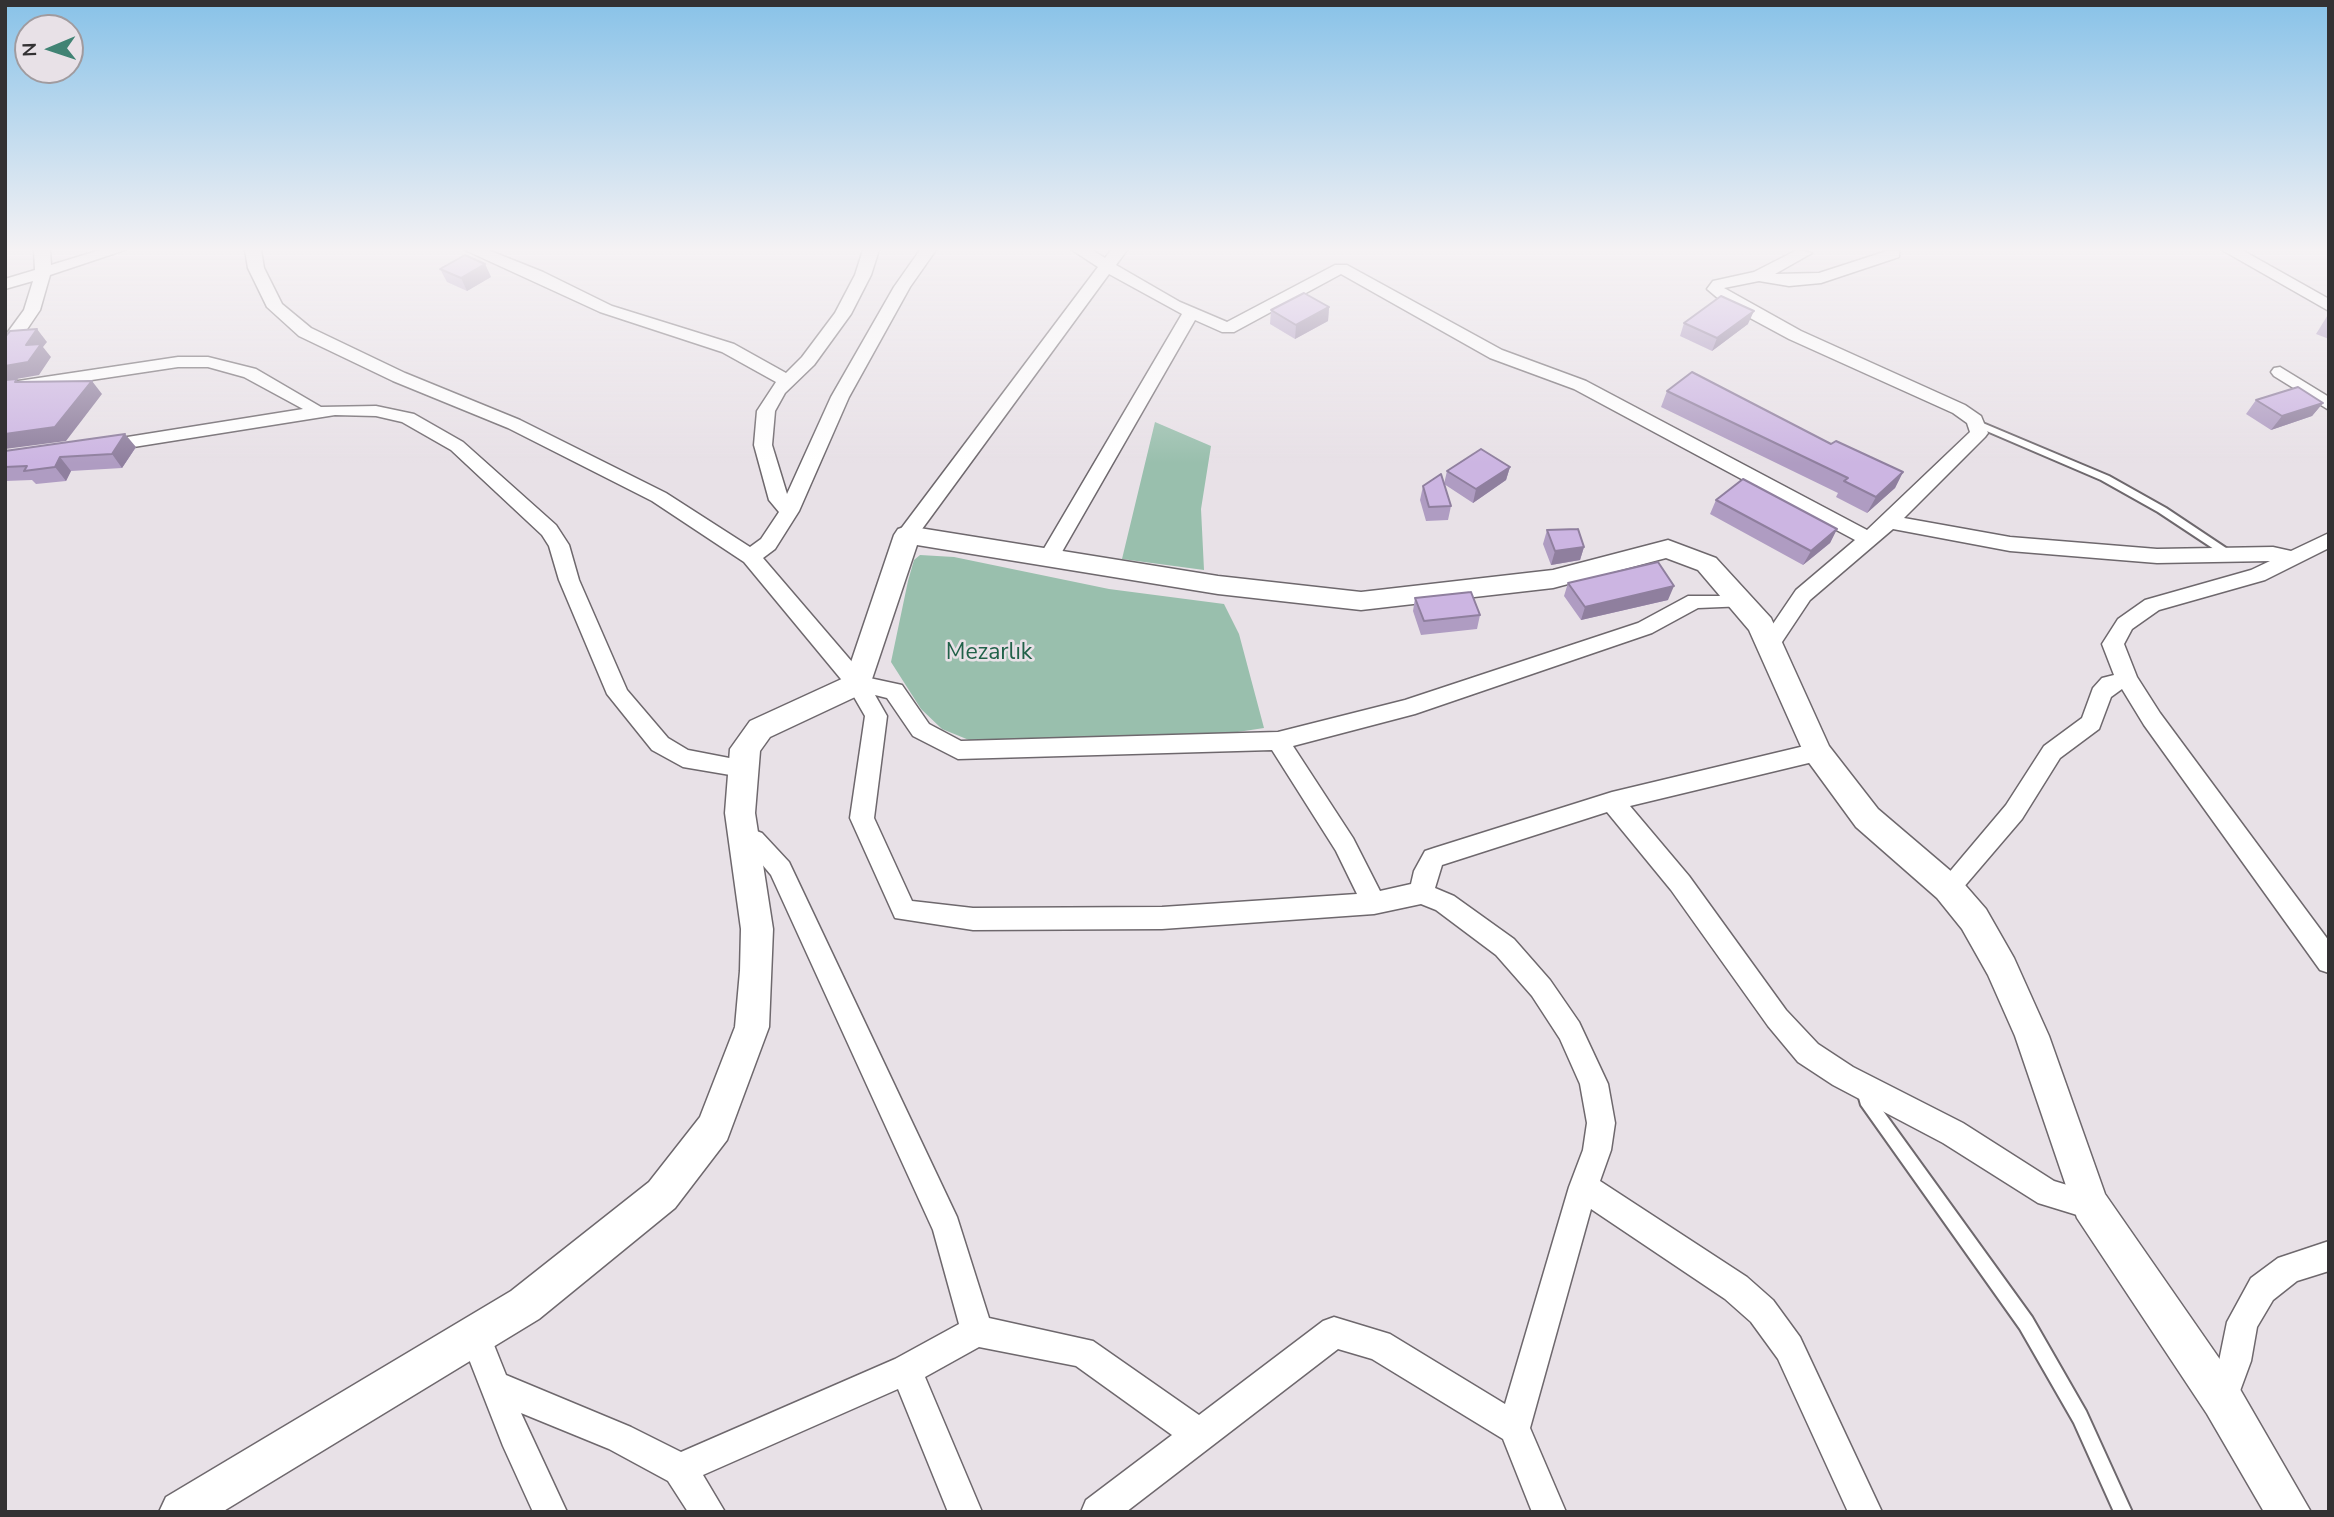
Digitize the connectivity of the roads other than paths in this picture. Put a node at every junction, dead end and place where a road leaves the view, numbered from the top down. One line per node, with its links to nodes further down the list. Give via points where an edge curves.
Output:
1 (25, 321): 12 (street)
2 (292, 321): 27 (street, via 305,332 514,424 646,491)
3 (643, 321): 14 (street, via 728,348)
4 (838, 321): 14 (street, via 808,361)
5 (883, 321): 20 (street, via 840,397)
6 (1064, 321): 22 (street)
7 (1186, 321): 28 (street)
8 (1211, 321): 9 (street, via 1228,328)
9 (1242, 321)
10 (1436, 321): 23 (street, via 1496,354 1580,385)
11 (1768, 321): 18 (street, via 1959,409)
12 (5, 349)
13 (2280, 372): 16 (street)
14 (786, 380): 20 (street, via 766,411 762,434 779,500)
15 (5, 388): 17 (street, via 178,362 208,362 250,373 312,407)
16 (2329, 405)
17 (312, 413): 19 (street); 35 (street, via 349,409 393,413 457,446 550,530 618,694 660,744 682,758)
18 (1978, 424): 21 (street, via 1979,433); 25 (lane, via 2123,488)
19 (86, 448)
20 (789, 511): 27 (street, via 768,544)
21 (1889, 522): 23 (street); 25 (street, via 2010,544 2157,556)
22 (907, 535): 28 (street); 32 (street)
23 (1869, 539): 30 (street, via 1803,595)
24 (2325, 545): 26 (street)
25 (2230, 554): 26 (street)
26 (2290, 556): 31 (street, via 2258,575 2152,605 2135,615 2113,644)
27 (751, 557): 32 (street)
28 (1049, 557): 29 (street, via 1217,585 1361,601 1553,579 1668,549 1707,564)
29 (1739, 601): 30 (street); 33 (street, via 1695,601 1632,633 1407,708)
30 (1771, 643): 34 (street, via 1787,690)
31 (2127, 679): 38 (street, via 2110,684 2101,694 2091,723 2052,752 2014,812); 41 (street)
32 (858, 684): 33 (street, via 894,691 921,730 958,750); 35 (street, via 760,729 745,749); 40 (street, via 876,716 862,818 904,911 973,919 1162,918)
33 (1278, 741): 40 (street, via 1345,845)
34 (1817, 752): 36 (street); 38 (street, via 1867,818)
35 (742, 768): 37 (street)
36 (1612, 801): 39 (street, via 1434,858 1426,870); 42 (street, via 1679,883 1776,1018 1808,1053)
37 (742, 841): 46 (street, via 754,840 780,869 947,1227); 47 (street, via 757,929 752,1027 714,1128 662,1195 525,1305)
38 (1948, 888): 44 (street, via 2002,968)
39 (1422, 893): 40 (street); 43 (street, via 1445,903 1504,947 1541,988 1570,1031 1594,1084 1601,1123)
40 (1374, 903)
41 (2329, 962)
42 (1862, 1085): 44 (street, via 1953,1133 2048,1193); 61 (lane, via 1866,1100 2026,1323 2080,1416)
43 (1583, 1187): 51 (street); 60 (street, via 1736,1288 1762,1311 1789,1348)
44 (2090, 1205): 50 (street)
45 (2329, 1256): 50 (street, via 2289,1269 2262,1289 2242,1322)
46 (977, 1331): 48 (street); 52 (street, via 1082,1352)
47 (475, 1336): 49 (street); 54 (street)
48 (906, 1370): 53 (street); 57 (street)
49 (495, 1386): 53 (street, via 620,1438); 55 (street)
50 (2222, 1399): 62 (street)
51 (1514, 1428): 52 (street, via 1379,1345 1334,1332); 59 (street)
52 (1199, 1435): 58 (street)
53 (680, 1469): 56 (street)
54 (181, 1512)
55 (550, 1512)
56 (708, 1512)
57 (965, 1512)
58 (1098, 1512)
59 (1549, 1512)
60 (1865, 1512)
61 (2123, 1512)
62 (2289, 1512)

